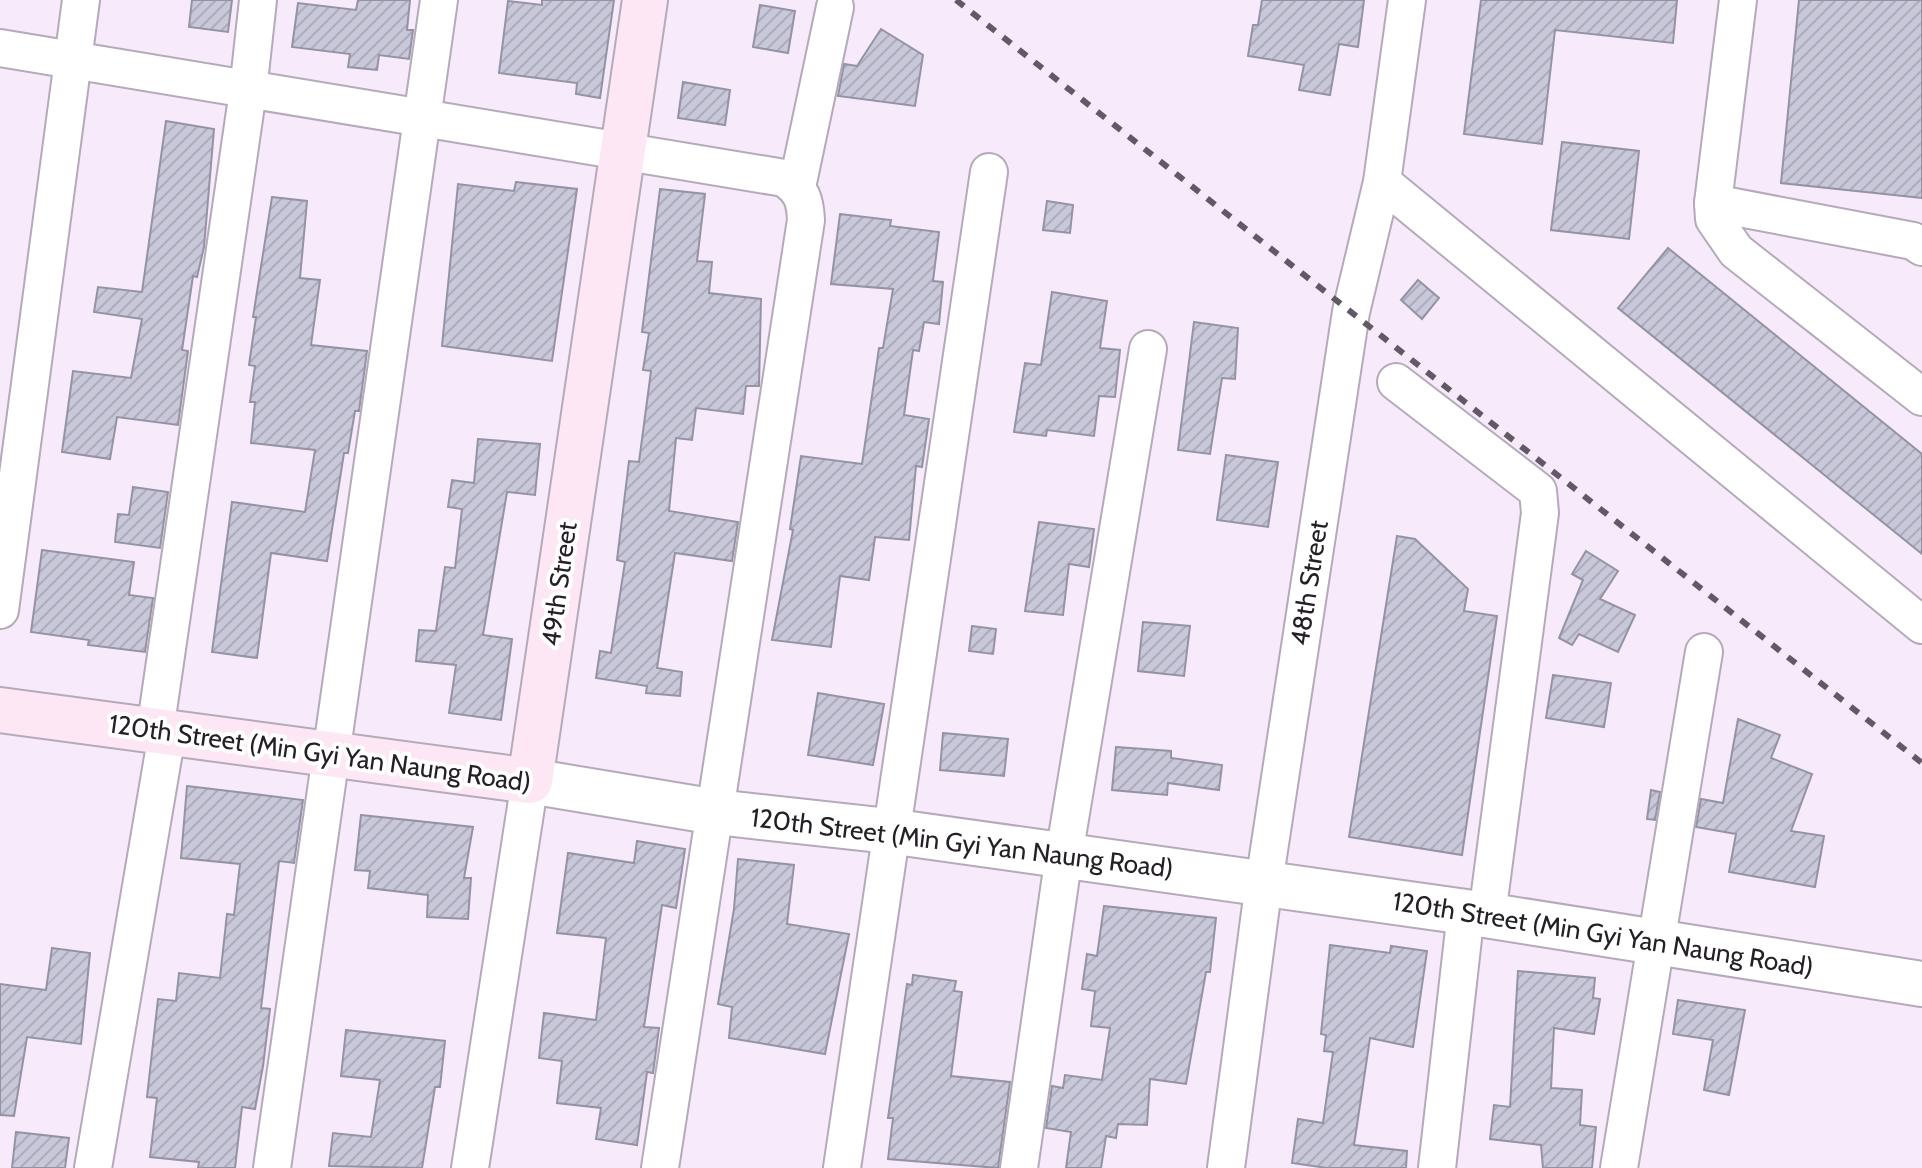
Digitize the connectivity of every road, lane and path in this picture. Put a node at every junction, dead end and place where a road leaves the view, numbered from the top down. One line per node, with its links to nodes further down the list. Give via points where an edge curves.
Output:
1 (81, 0): 9 (street)
2 (258, 0): 10 (street)
3 (439, 0): 11 (street)
4 (645, 0): 12 (main road, 49th Street)
5 (1407, 0): 14 (street, 48th Street)
6 (1738, 0): 16 (street)
7 (835, 7): 15 (street)
8 (0, 48): 9 (street)
9 (73, 61): 10 (street); 21 (street)
10 (248, 91): 11 (street); 25 (street)
11 (423, 118): 12 (street); 26 (street)
12 (622, 152): 15 (street, via 784,178); 27 (main road, 49th Street)
13 (989, 172): 29 (street)
14 (1382, 182): 22 (street); 31 (street, 48th Street, via 1351,312)
15 (797, 187): 28 (street, via 805,199 806,220)
16 (1713, 203): 17 (street, via 1913,241); 20 (street, via 1714,219 1736,251)
17 (1922, 247)
18 (1148, 349): 30 (street)
19 (1396, 382): 32 (street, via 1538,491 1540,513)
20 (1922, 397)
21 (0, 610)
22 (1922, 625)
23 (1704, 652): 33 (street)
24 (0, 710): 25 (main road, 120th Street (Min Gyi Yan Naung Road))
25 (161, 732): 26 (main road, 120th Street (Min Gyi Yan Naung Road)); 35 (street)
26 (332, 755): 27 (main road, 120th Street (Min Gyi Yan Naung Road)); 36 (street)
27 (530, 781): 28 (street, 120th Street (Min Gyi Yan Naung Road)); 37 (street, 49th Street)
28 (716, 812): 29 (street, 120th Street (Min Gyi Yan Naung Road)); 38 (street)
29 (889, 831): 30 (street, 120th Street (Min Gyi Yan Naung Road)); 39 (street)
30 (1064, 855): 31 (street, 120th Street (Min Gyi Yan Naung Road)); 40 (street)
31 (1264, 883): 32 (street, 120th Street (Min Gyi Yan Naung Road)); 41 (street, 48th Street)
32 (1476, 913): 33 (street, 120th Street (Min Gyi Yan Naung Road)); 42 (street)
33 (1655, 940): 34 (street, 120th Street (Min Gyi Yan Naung Road)); 43 (street)
34 (1922, 984)
35 (93, 1168)
36 (272, 1168)
37 (470, 1168)
38 (660, 1168)
39 (842, 1168)
40 (1019, 1168)
41 (1226, 1168)
42 (1437, 1168)
43 (1619, 1168)

